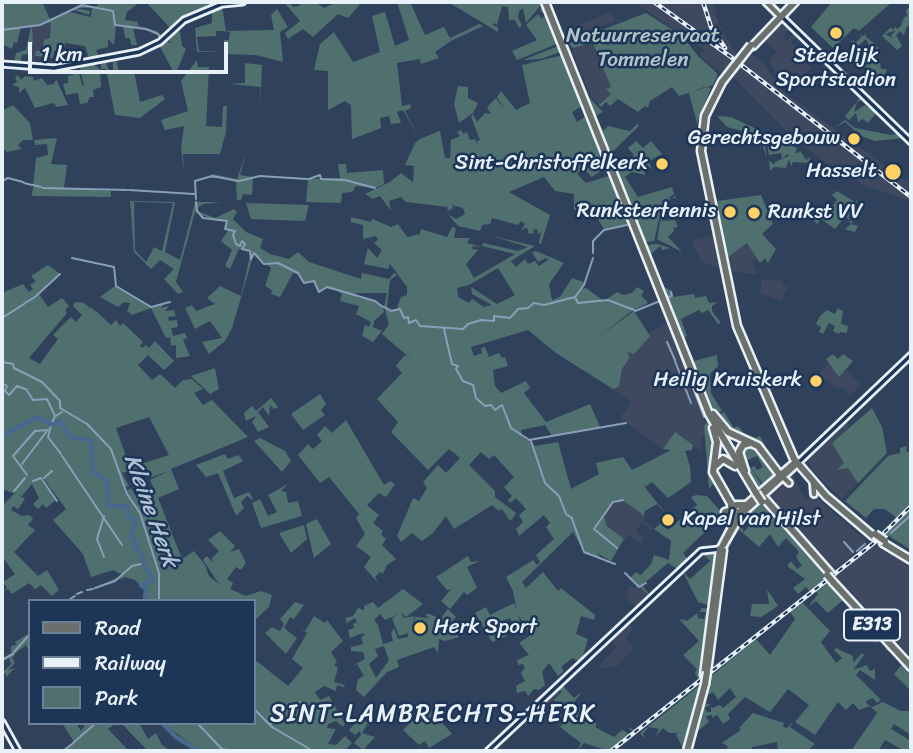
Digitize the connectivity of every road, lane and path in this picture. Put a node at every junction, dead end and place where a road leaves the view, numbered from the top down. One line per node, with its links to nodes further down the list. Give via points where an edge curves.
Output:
1 (243, 2): 6 (main road, via 218,5 184,20 160,42 139,52 54,68)
2 (546, 2): 9 (highway, E313); 10 (highway, E313)
3 (768, 2): 5 (main road)
4 (791, 3): 5 (highway)
5 (779, 13): 7 (main road); 11 (highway, bridge, via 723,83 707,111 701,150 737,326)
6 (2, 64)
7 (911, 142)
8 (911, 355): 11 (main road)
9 (706, 406): 12 (highway, E313); 14 (highway, via 716,440 712,468)
10 (713, 414): 12 (highway, E313); 13 (highway, via 725,430 758,446)
11 (798, 461): 13 (main road); 16 (highway); 16 (highway)
12 (743, 471): 13 (highway, via 739,452 748,443 758,447); 14 (highway, via 729,460 719,460 714,468); 22 (highway, E313, bridge)
13 (779, 475): 15 (main road); 17 (main road); 17 (main road)
14 (718, 481): 17 (highway)
15 (789, 484)
16 (817, 491): 19 (highway); 19 (highway)
17 (740, 508): 18 (highway); 20 (main road)
18 (725, 512)
19 (874, 535): 21 (highway, bridge)
20 (721, 550): 26 (highway, bridge, via 706,674); 28 (main road, via 701,552)
21 (911, 559)
22 (835, 581): 23 (highway, E313); 24 (highway, E313)
23 (911, 661)
24 (911, 667)
25 (2, 722): 27 (main road)
26 (686, 749)
27 (18, 751)
28 (488, 751)

